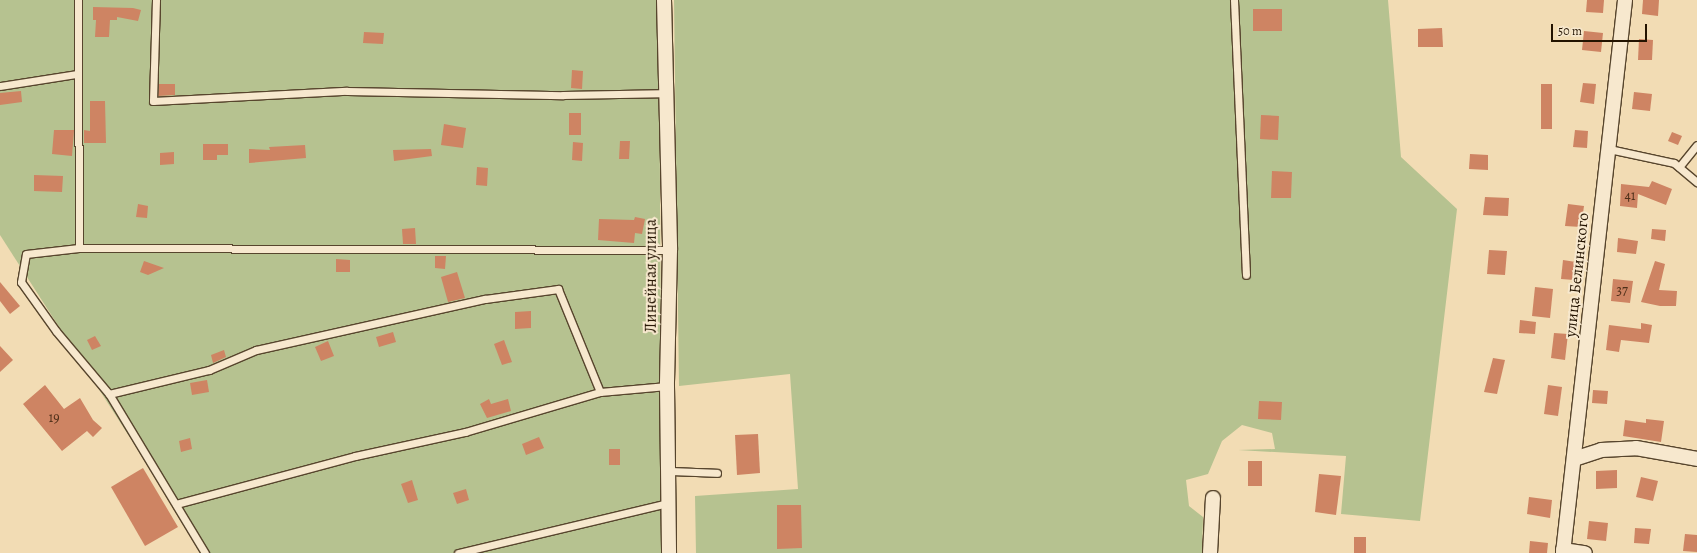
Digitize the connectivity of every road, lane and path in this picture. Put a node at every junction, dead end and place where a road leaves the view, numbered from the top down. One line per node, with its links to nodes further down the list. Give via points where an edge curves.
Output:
1 (78, 0): 6 (lane)
2 (156, 0): 8 (lane, via 153,101 347,91 563,96)
3 (664, 0): 8 (street, Линейная улица)
4 (1234, 0): 15 (lane)
5 (1625, 0): 10 (street, улица Белинского)
6 (77, 74): 7 (lane); 13 (lane)
7 (0, 86)
8 (665, 93): 14 (street, Линейная улица)
9 (1697, 145): 11 (lane)
10 (1608, 149): 11 (lane, via 1674,163); 19 (street, улица Белинского)
11 (1680, 167): 12 (lane)
12 (1697, 182)
13 (79, 248): 14 (lane); 18 (lane, via 26,254 21,282 56,331)
14 (670, 250): 16 (street, Линейная улица)
15 (1246, 274)
16 (667, 386): 17 (lane); 21 (street, Линейная улица)
17 (600, 392): 18 (lane, via 558,289 485,299 256,350 209,370); 25 (lane, via 465,432 355,456)
18 (109, 394): 25 (lane)
19 (1574, 459): 20 (street, via 1601,450 1636,448); 26 (street, улица Белинского)
20 (1697, 459)
21 (668, 471): 22 (lane); 24 (street, Линейная улица)
22 (717, 473)
23 (1213, 498): 30 (street)
24 (668, 503): 28 (lane); 29 (street, Линейная улица)
25 (176, 504): 27 (lane)
26 (1563, 551): 31 (street)
27 (205, 553)
28 (458, 553)
29 (669, 553)
30 (1210, 553)
31 (1585, 553)

